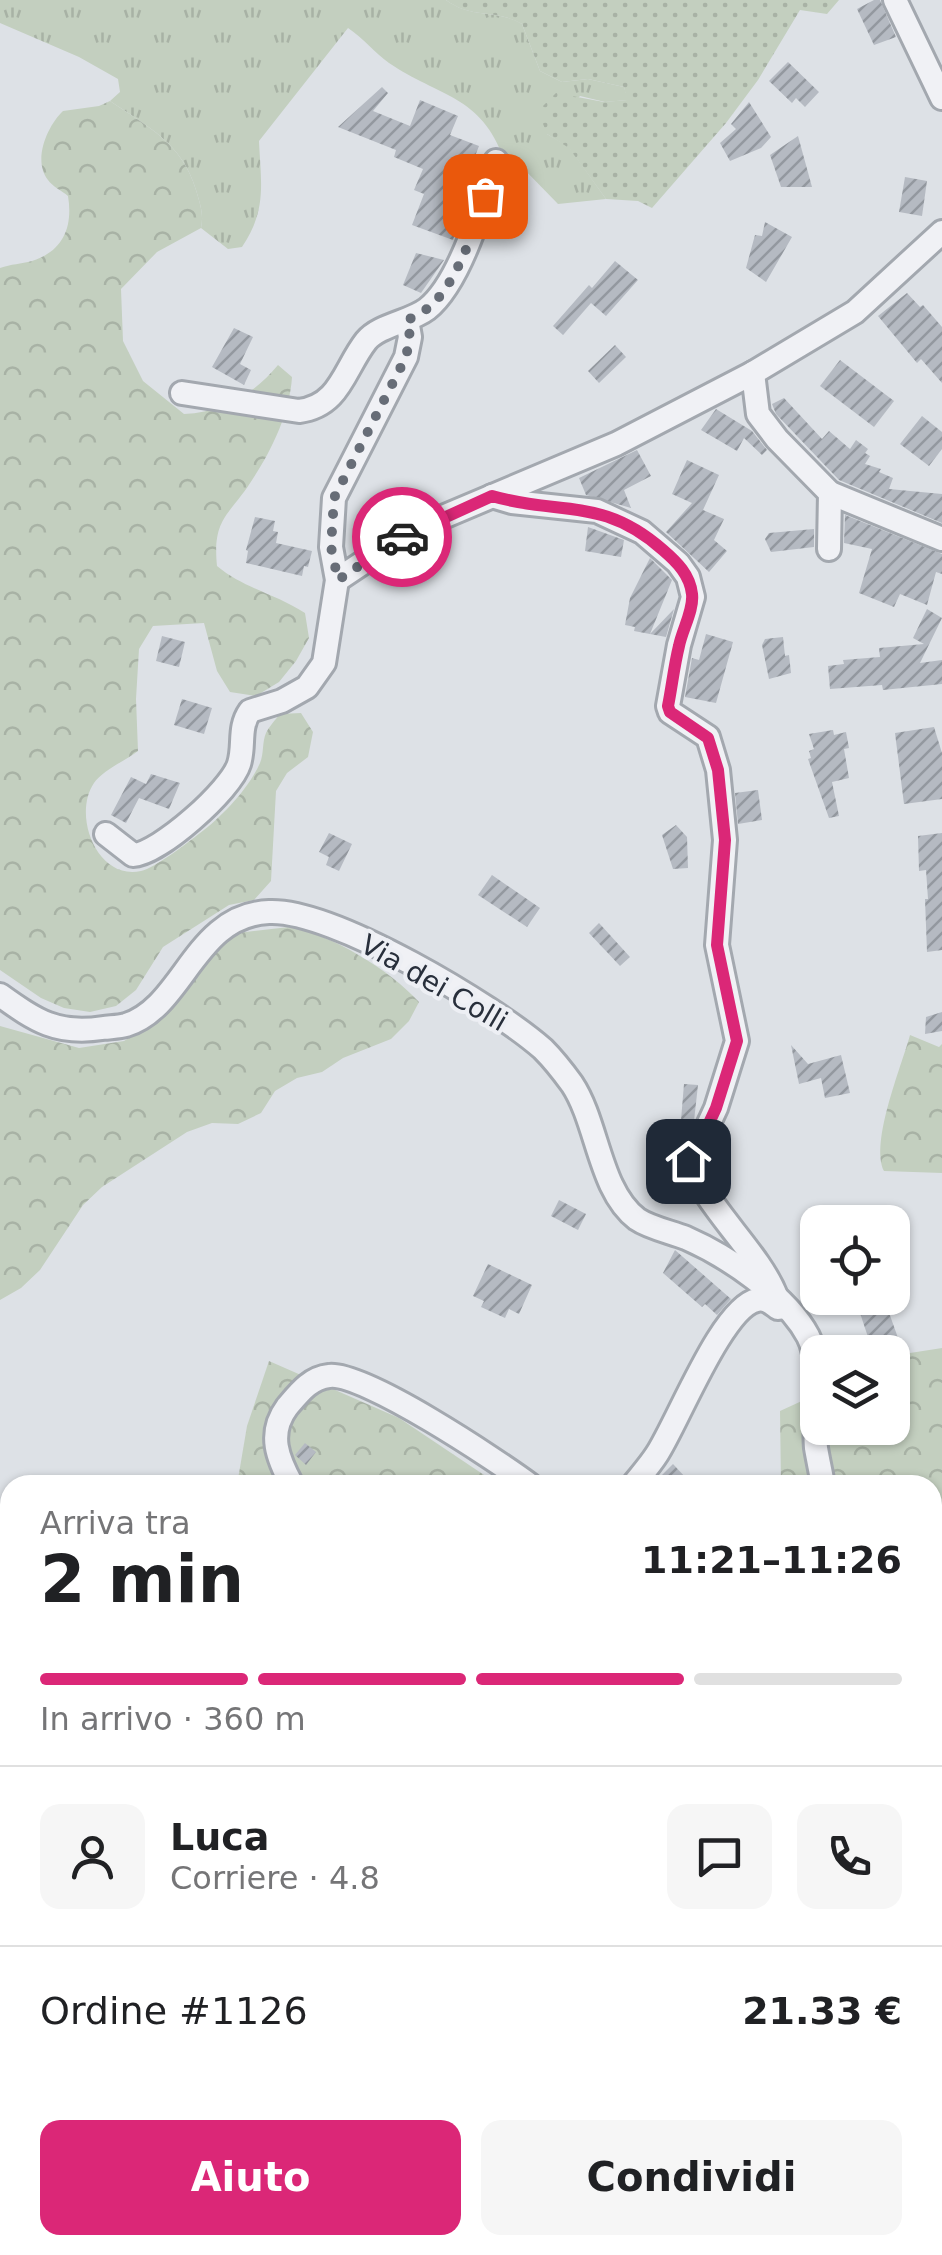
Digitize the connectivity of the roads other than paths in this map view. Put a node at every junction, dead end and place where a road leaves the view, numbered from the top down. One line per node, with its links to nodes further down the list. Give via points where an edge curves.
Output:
1 (895, 0): 2 (street)
2 (942, 98)
3 (496, 161): 5 (street, via 474,232 441,294)
4 (942, 232): 6 (street, via 855,312)
5 (407, 320): 7 (street, via 368,337 332,396 315,409); 12 (street, via 406,357 334,498 331,547)
6 (752, 373): 8 (street, via 758,414); 9 (street, via 616,444)
7 (182, 393)
8 (830, 493): 10 (street); 11 (street)
9 (492, 496): 12 (street, via 412,530); 15 (street, via 618,520 662,548 688,577 693,597 668,706 708,738 718,770 725,840 717,945 737,1041 704,1134 688,1144 688,1161 768,1274)
10 (942, 539)
11 (829, 549)
12 (338, 580): 13 (street, via 316,677 295,695 250,710 239,764 213,800 144,855 133,856)
13 (106, 834)
14 (0, 995): 15 (street, Via dei Colli, via 38,1022 82,1031 128,1025 154,1008 216,932 270,912 313,918 469,996 544,1050 573,1086 620,1200 638,1220 714,1250)
15 (777, 1298): 16 (street, Via dei Colli)
16 (807, 1335)
17 (800, 1339): 21 (street, via 767,1300 738,1311)
18 (816, 1445): 22 (street, Via dei Colli)
19 (287, 1475): 20 (street, via 274,1444 282,1415 305,1386 330,1376 432,1420)
20 (517, 1475)
21 (641, 1475)
22 (821, 1475)

